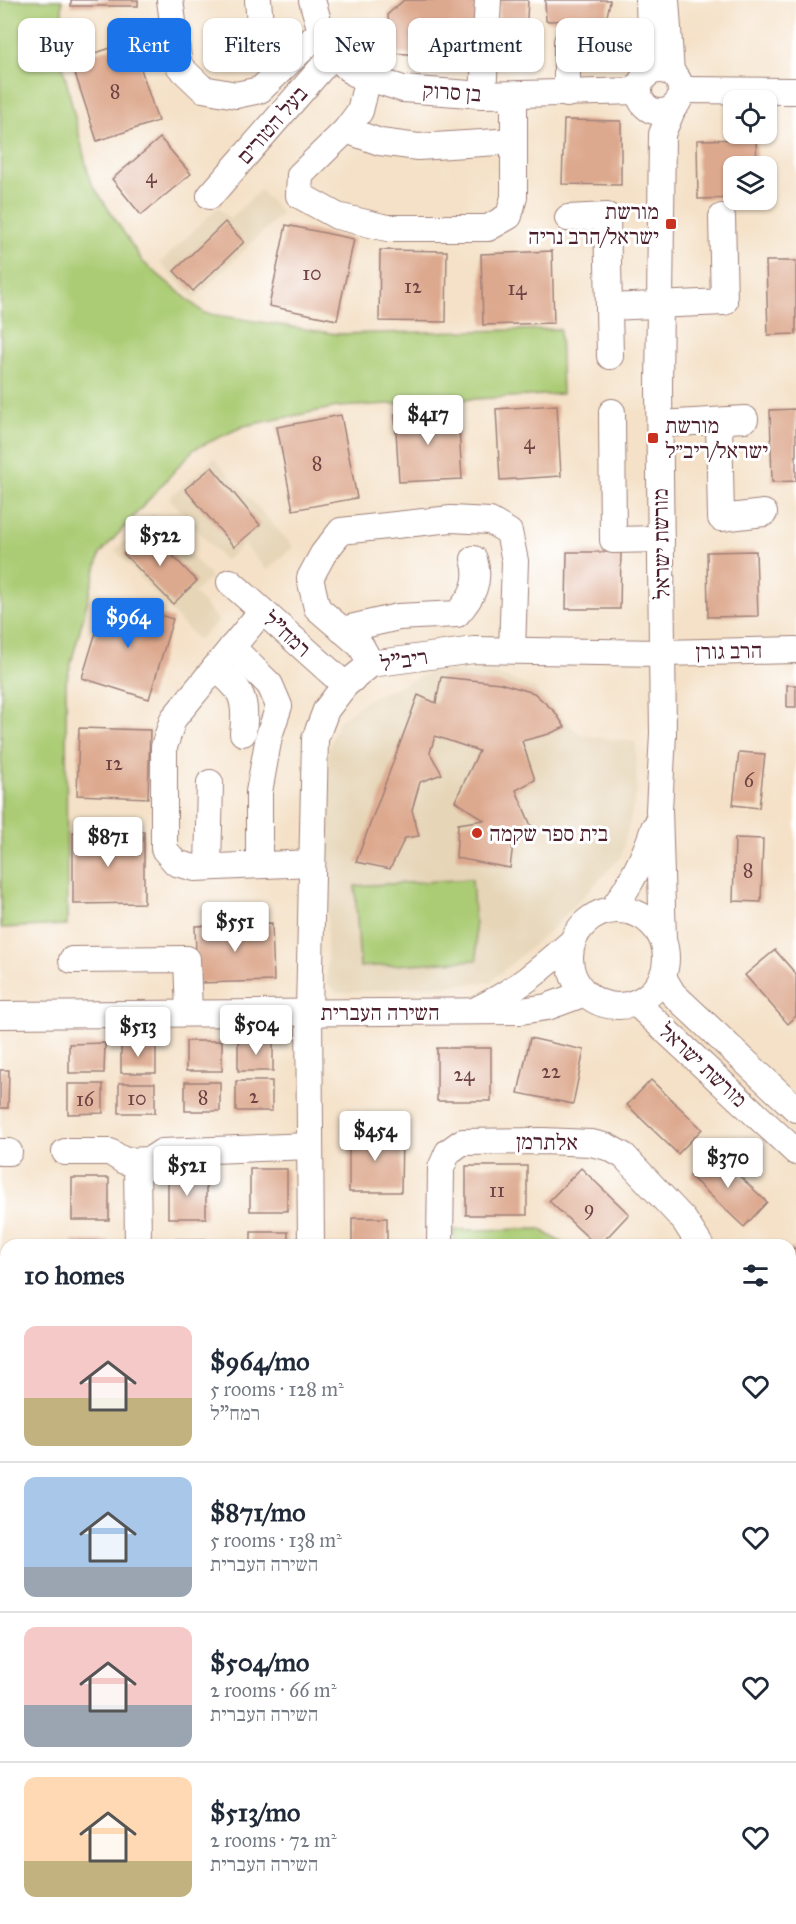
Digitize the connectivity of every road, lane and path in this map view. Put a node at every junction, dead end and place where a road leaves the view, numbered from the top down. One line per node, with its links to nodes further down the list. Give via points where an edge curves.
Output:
1 (170, 0): 12 (street, via 179,66 203,89 244,94 260,90)
2 (258, 0): 12 (street, via 262,47)
3 (312, 0): 7 (street, בן סרוק)
4 (488, 0): 17 (street)
5 (648, 0): 18 (street, מורשת ישראל)
6 (666, 0): 18 (street, מורשת ישראל)
7 (317, 18)
8 (314, 38): 12 (street)
9 (318, 72): 21 (street, בעל הטורים)
10 (353, 72): 13 (street, בן סרוק)
11 (567, 72): 16 (street)
12 (277, 73)
13 (368, 78): 17 (street, בן סרוק, via 403,89); 19 (street, via 360,111)
14 (796, 91): 18 (street, בן סרוק)
15 (514, 94): 16 (street, בן סרוק); 17 (street, בן סרוק); 20 (street)
16 (567, 94): 18 (street, בן סרוק)
17 (483, 95)
18 (661, 97): 24 (street, מורשת ישראל)
19 (346, 130): 20 (street, via 380,142 418,147); 20 (street, via 300,175 299,195 338,216 387,228 488,228 509,216 514,197)
20 (514, 141)
21 (210, 196)
22 (722, 217): 24 (street, via 724,302)
23 (568, 218): 25 (street, via 607,216)
24 (660, 305): 25 (street); 30 (street, מורשת ישראל)
25 (609, 307): 26 (street)
26 (610, 356)
27 (612, 412): 32 (street, via 613,540)
28 (745, 419): 29 (street)
29 (719, 420): 30 (street); 31 (street, via 722,518)
30 (660, 424): 32 (street, מורשת ישראל)
31 (764, 513)
32 (661, 539): 40 (street, מורשת ישראל)
33 (474, 559): 36 (street, via 477,570 472,597 457,614 398,616)
34 (230, 582): 35 (street, רמח"ל)
35 (262, 611): 37 (street); 43 (street, רמח"ל)
36 (342, 630): 38 (street, via 317,608 310,578 341,531 451,519 490,520 509,532 515,561); 41 (street, via 361,646)
37 (232, 647): 42 (street); 48 (street, via 270,685 279,705 259,792)
38 (512, 650): 40 (street, ריב"ל); 41 (street, ריב"ל, via 474,650)
39 (796, 650): 40 (street, הרב גורן)
40 (662, 653): 46 (street, מורשת ישראל)
41 (371, 664): 43 (street, ריב"ל)
42 (215, 668): 44 (street, via 236,684 245,711); 49 (street, via 173,719 164,747 164,849 176,863)
43 (345, 685): 47 (street, ריב"ל, via 326,710 315,739)
44 (243, 733)
45 (210, 783): 49 (street)
46 (659, 810): 50 (street, מורשת ישראל, via 646,854); 51 (street, מורשת ישראל)
47 (312, 863): 48 (street); 58 (street, ריב"ל)
48 (259, 865): 49 (street)
49 (208, 867)
50 (612, 910): 51 (street, via 638,913 649,920); 52 (street, via 588,920)
51 (663, 940): 54 (street, via 667,963)
52 (572, 942): 55 (street, via 571,969); 57 (street, השירה העברית, via 506,996)
53 (72, 960): 59 (street, via 187,959)
54 (663, 977): 56 (street, via 647,997); 61 (street, מורשת ישראל, via 673,994)
55 (585, 993): 56 (street, via 609,1006); 57 (street, השירה העברית, via 547,1007)
56 (636, 1003): 64 (street, מורשת ישראל)
57 (472, 1011): 58 (street, השירה העברית)
58 (309, 1012): 59 (street, השירה העברית); 62 (street, ריב"ל)
59 (189, 1013): 60 (street, השירה העברית)
60 (0, 1015)
61 (796, 1109)
62 (310, 1146): 65 (street, via 162,1152 150,1160); 67 (street, ריב"ל)
63 (65, 1152): 65 (street, via 110,1152 124,1161)
64 (796, 1152)
65 (137, 1161): 66 (street)
66 (138, 1239)
67 (310, 1239)
68 (440, 1239): 69 (street, אלתרמן, via 441,1168 448,1152 462,1142 543,1141 591,1143 624,1156 684,1220)
69 (696, 1239)

